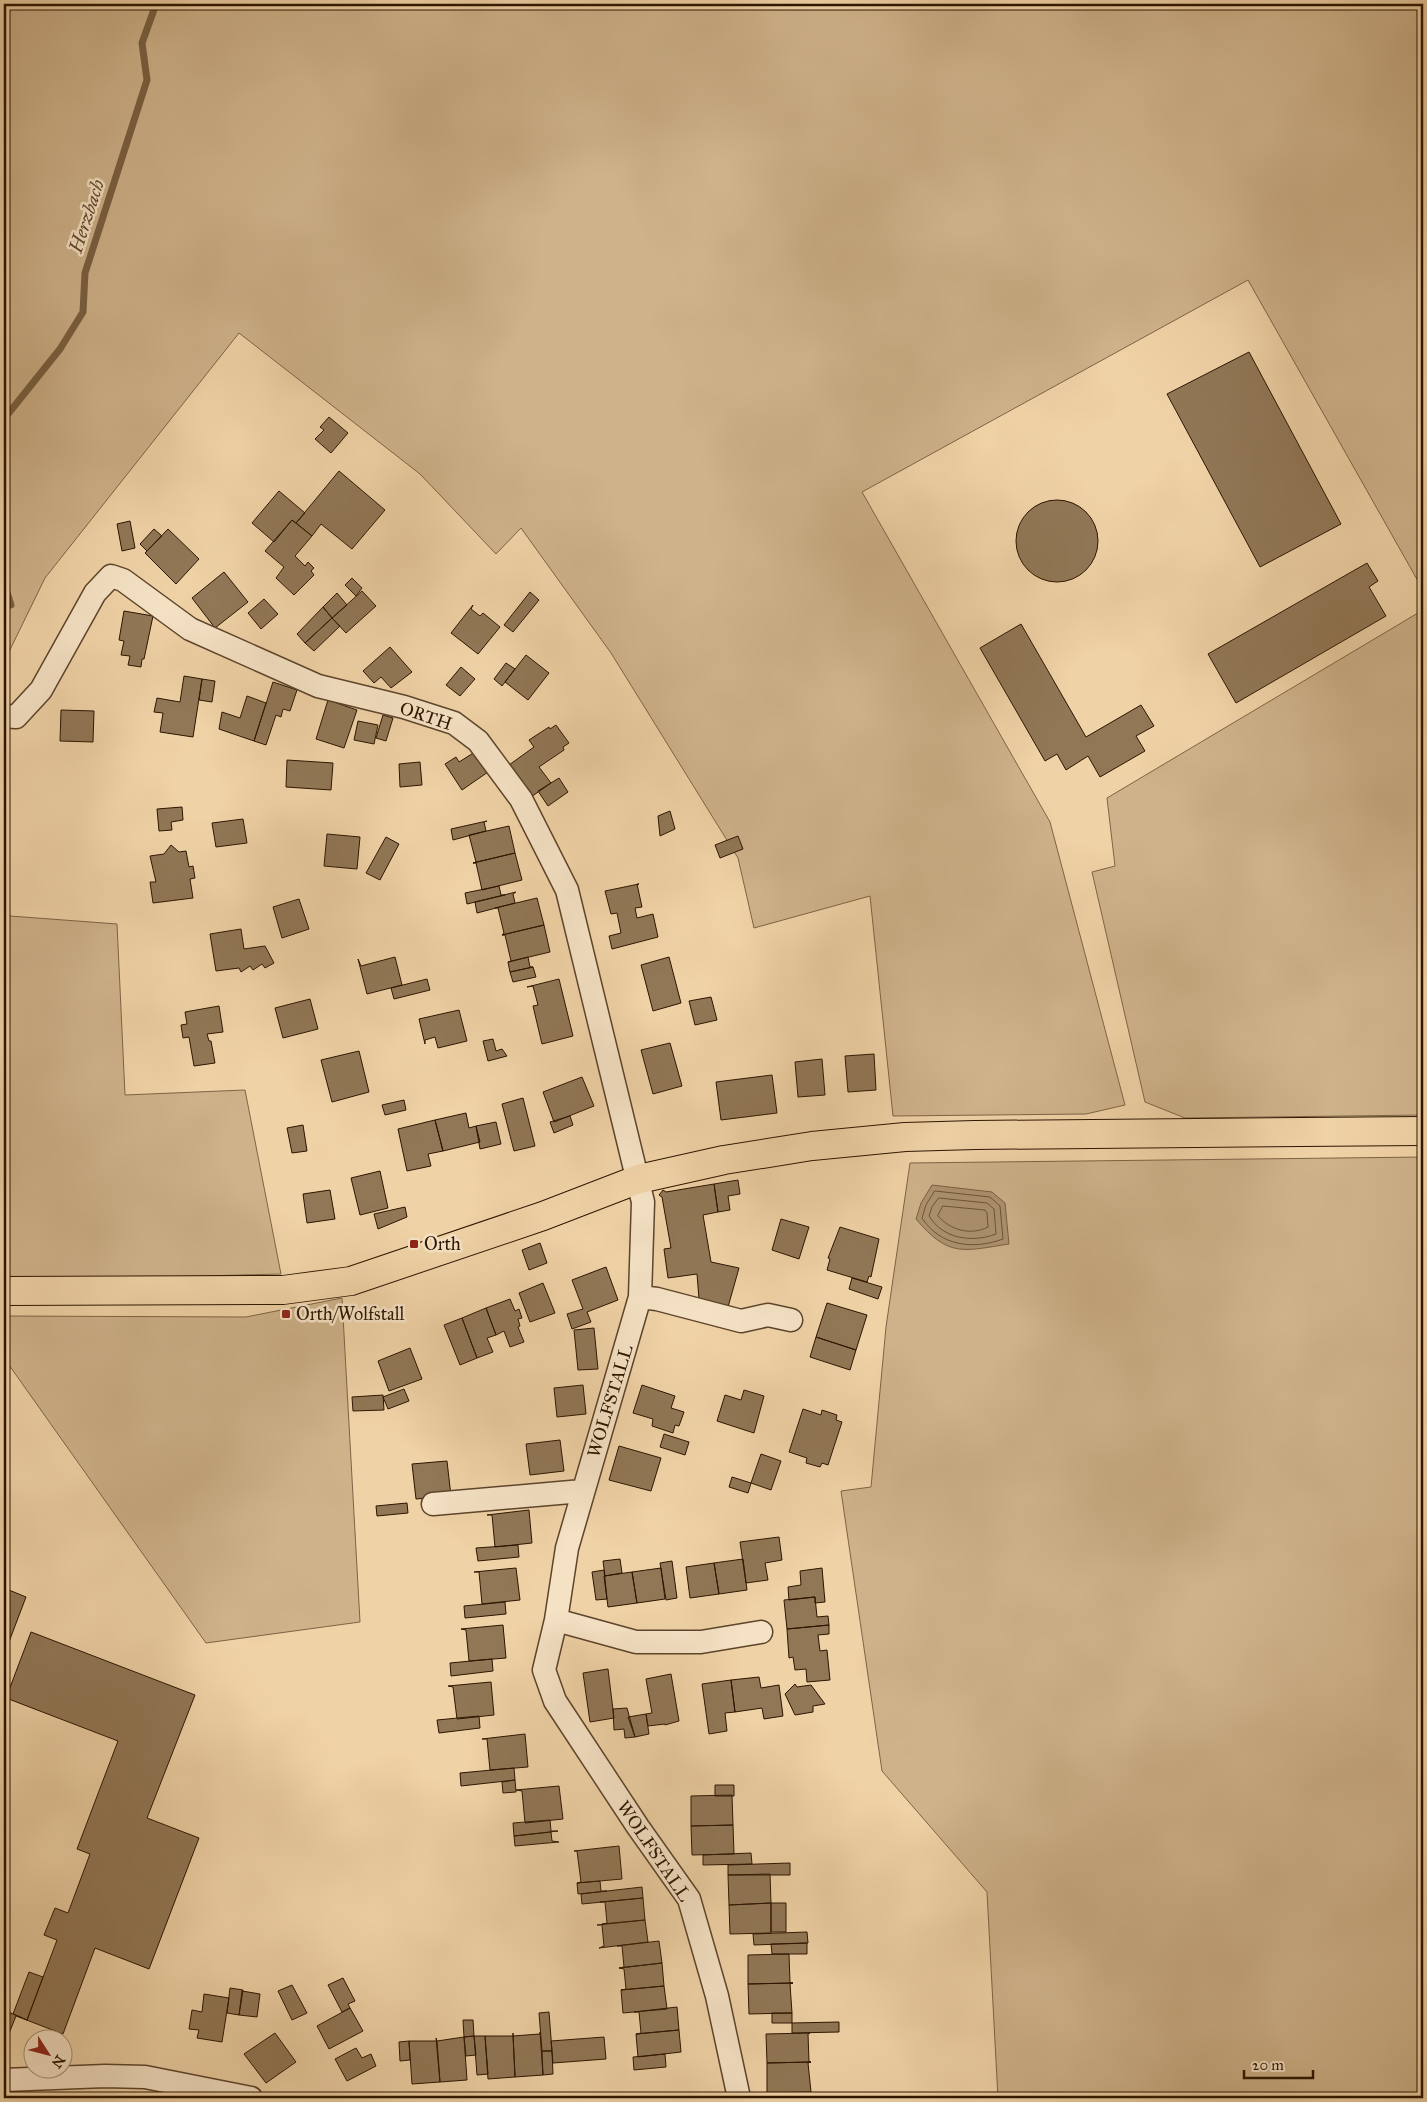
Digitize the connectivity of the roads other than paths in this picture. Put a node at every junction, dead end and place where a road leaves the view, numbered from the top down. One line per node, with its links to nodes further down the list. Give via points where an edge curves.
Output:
1 (4, 716): 3 (street, ORTH, via 16,717 41,690 95,593 111,576 123,580 190,629 318,686 454,723 478,741 521,799 567,890 603,1046)
2 (1423, 1131): 3 (main road, via 905,1137 812,1146 724,1160)
3 (639, 1179): 4 (main road, via 543,1216 351,1281 283,1290); 5 (street, WOLFSTALL, via 643,1202)
4 (4, 1291)
5 (640, 1297): 6 (street, via 741,1321 768,1315); 7 (street, WOLFSTALL)
6 (791, 1320)
7 (582, 1491): 8 (street); 9 (street, WOLFSTALL, via 567,1548)
8 (433, 1504)
9 (556, 1620): 10 (street, via 636,1642 701,1642); 14 (street, WOLFSTALL, via 544,1670 555,1701 689,1899 717,1996)
10 (761, 1632)
11 (4, 2080): 12 (street, via 145,2077)
12 (190, 2092): 13 (street)
13 (251, 2098)
14 (739, 2098)

